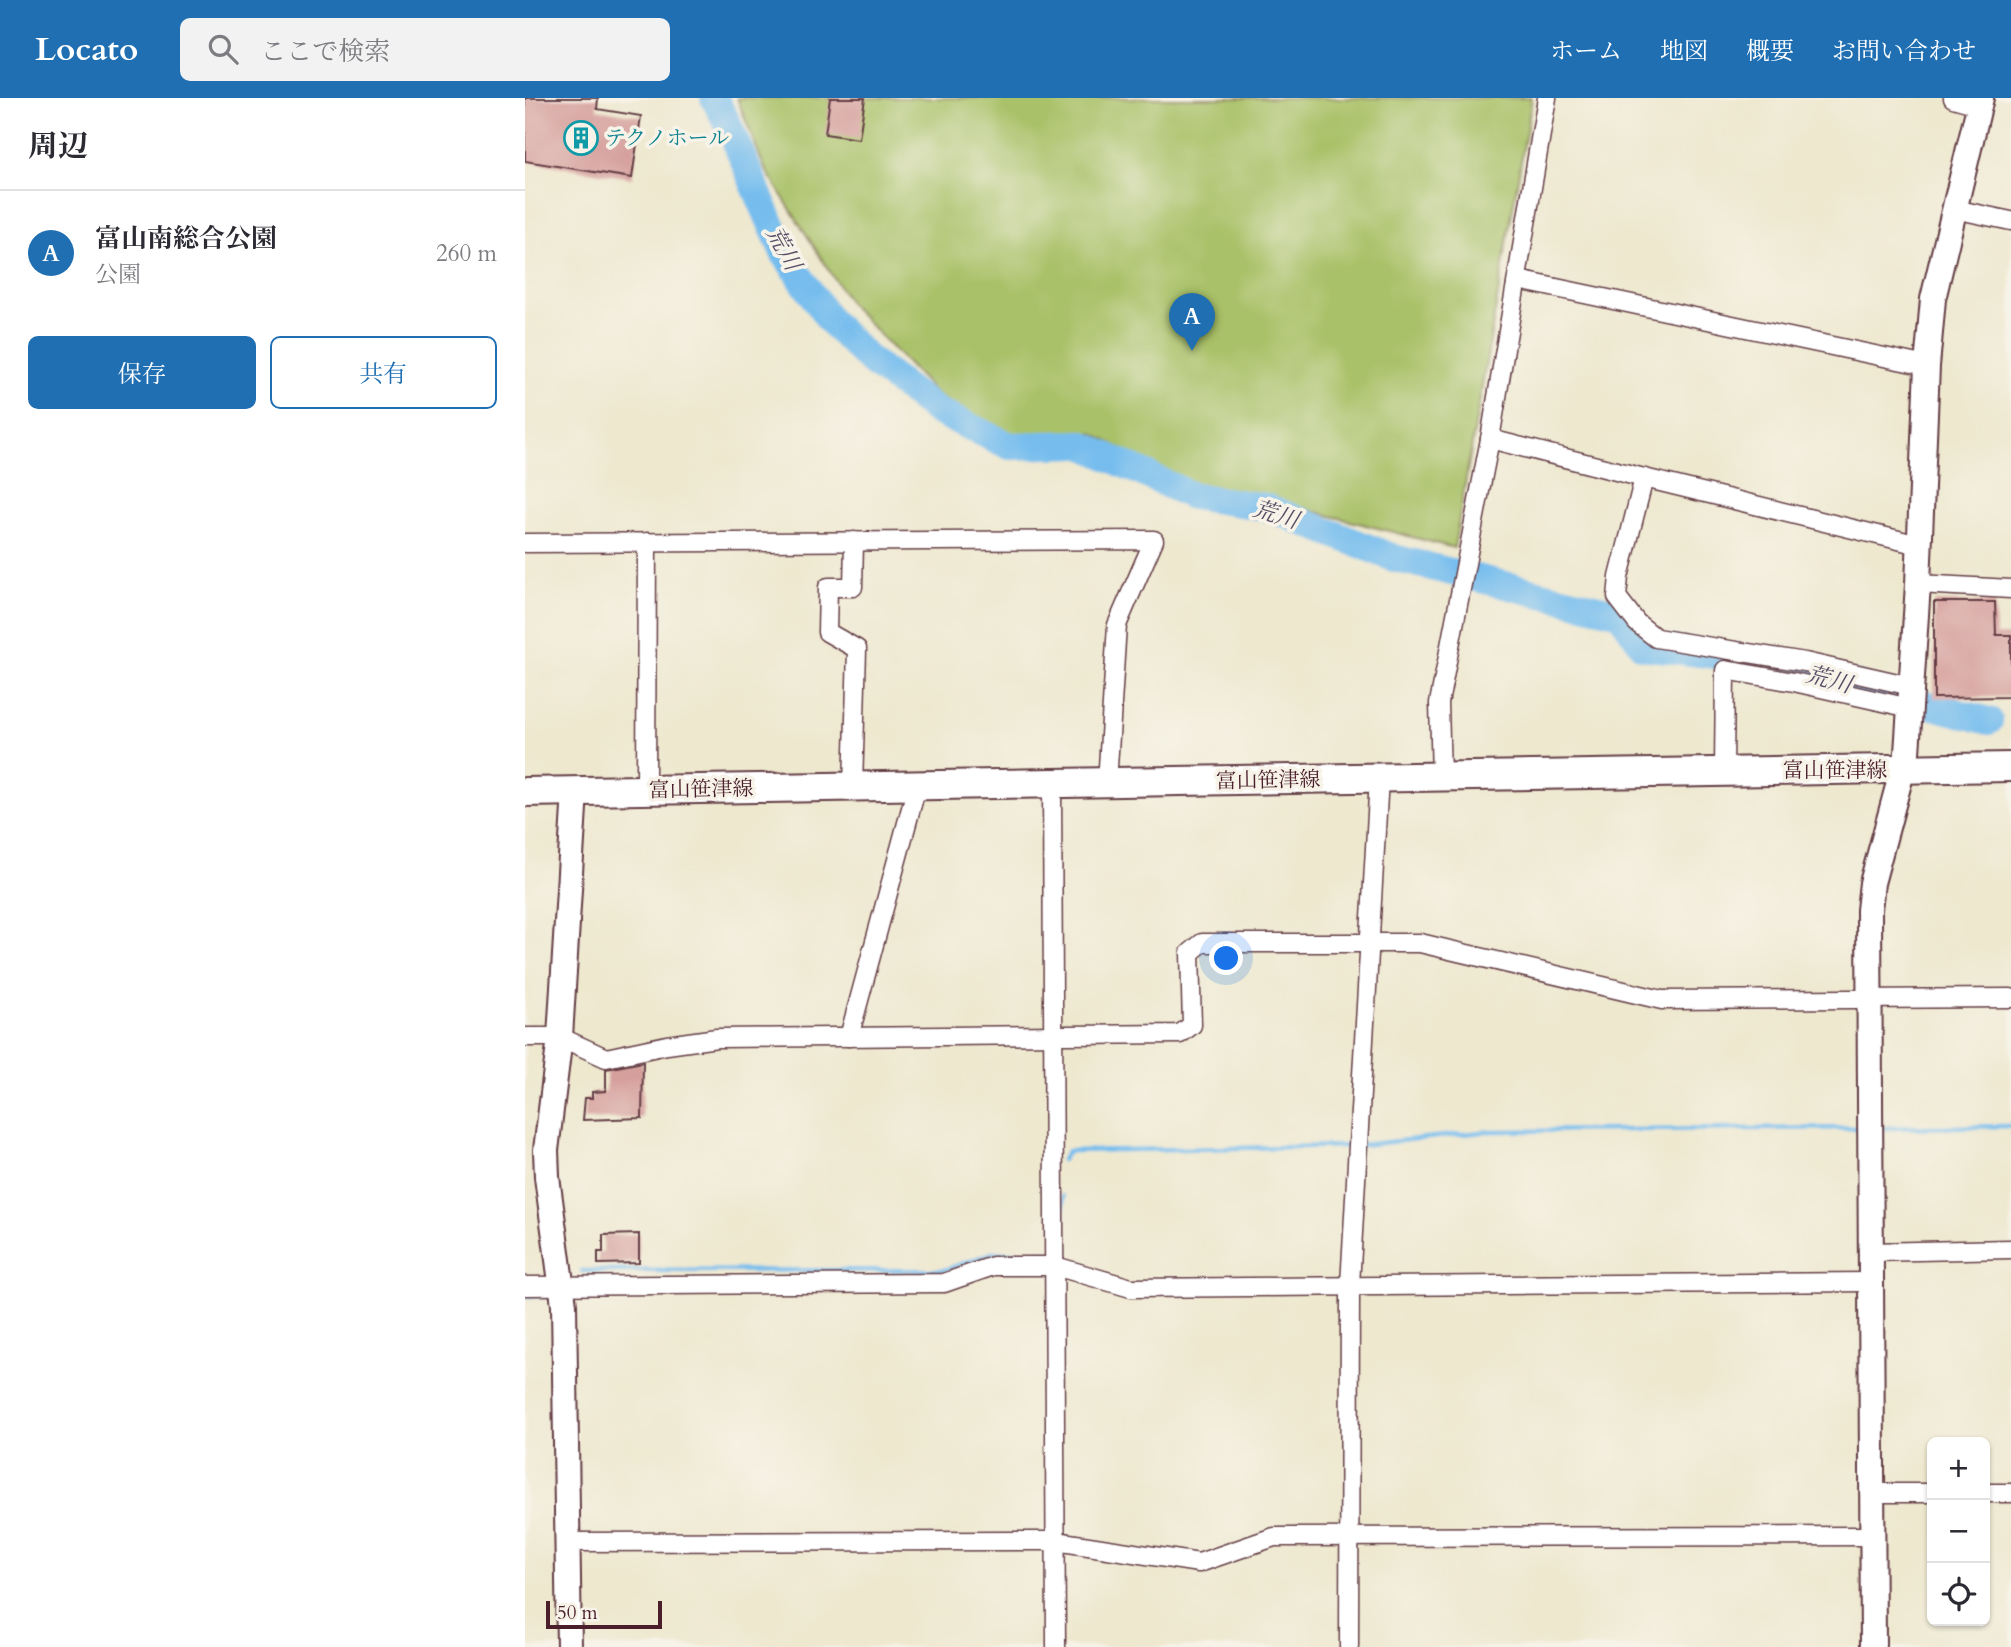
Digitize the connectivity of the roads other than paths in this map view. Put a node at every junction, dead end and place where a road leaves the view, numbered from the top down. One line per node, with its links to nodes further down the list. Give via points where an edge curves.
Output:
1 (1547, 98): 6 (street)
2 (1953, 98): 3 (street)
3 (1980, 102): 4 (street)
4 (1954, 209): 5 (street); 7 (street, via 1933,299)
5 (2011, 221)
6 (1518, 280): 7 (street); 8 (street)
7 (1927, 366): 13 (street)
8 (1490, 439): 9 (street); 21 (street, via 1439,703)
9 (1644, 478): 13 (street); 16 (street, via 1618,597 1637,623 1656,638 1805,662)
10 (854, 541): 11 (street); 23 (street, via 1154,540 1118,625); 25 (street, via 853,587 828,587 827,632 857,649)
11 (647, 542): 12 (street); 26 (street)
12 (525, 543)
13 (1919, 545): 14 (street)
14 (1918, 584): 15 (street); 16 (street)
15 (2011, 589)
16 (1910, 697): 18 (street); 19 (street, via 1725,670)
17 (2011, 767): 18 (main road, 富山笹津線)
18 (1904, 770): 19 (main road, 富山笹津線); 31 (street, via 1872,883)
19 (1724, 771): 21 (main road, 富山笹津線)
20 (1378, 778): 21 (main road, 富山笹津線); 23 (main road, 富山笹津線); 29 (street)
21 (1441, 778)
22 (1052, 783): 23 (main road, 富山笹津線); 24 (main road, 富山笹津線); 35 (street)
23 (1107, 783)
24 (917, 786): 25 (main road, 富山笹津線); 34 (street)
25 (853, 787): 26 (main road, 富山笹津線)
26 (646, 790): 27 (main road, 富山笹津線)
27 (575, 791): 28 (main road, 富山笹津線); 33 (street)
28 (525, 792)
29 (1371, 942): 31 (street, via 1420,943 1662,1000); 35 (street, via 1202,943 1190,953 1192,1025 1180,1034); 40 (street)
30 (2011, 998): 31 (street)
31 (1869, 1000): 37 (street)
32 (525, 1037): 33 (street)
33 (560, 1037): 34 (street, via 606,1058 717,1038); 42 (street, via 546,1150)
34 (849, 1037): 35 (street)
35 (1054, 1037): 38 (street)
36 (2011, 1250): 37 (street)
37 (1870, 1252): 39 (street)
38 (1055, 1257): 40 (street, via 1131,1288); 42 (street, via 993,1266 944,1283); 49 (street)
39 (1870, 1282): 40 (street); 43 (street)
40 (1350, 1285): 48 (street)
41 (525, 1286): 42 (street)
42 (563, 1287): 50 (street)
43 (1873, 1493): 44 (street); 47 (street)
44 (1927, 1493)
45 (1990, 1493): 46 (street)
46 (2011, 1493)
47 (1873, 1536): 48 (street); 54 (street)
48 (1348, 1538): 49 (street, via 1274,1538 1199,1563); 53 (street)
49 (1056, 1541): 50 (street); 52 (street)
50 (569, 1542): 51 (street)
51 (569, 1647)
52 (1056, 1647)
53 (1349, 1647)
54 (1873, 1647)

